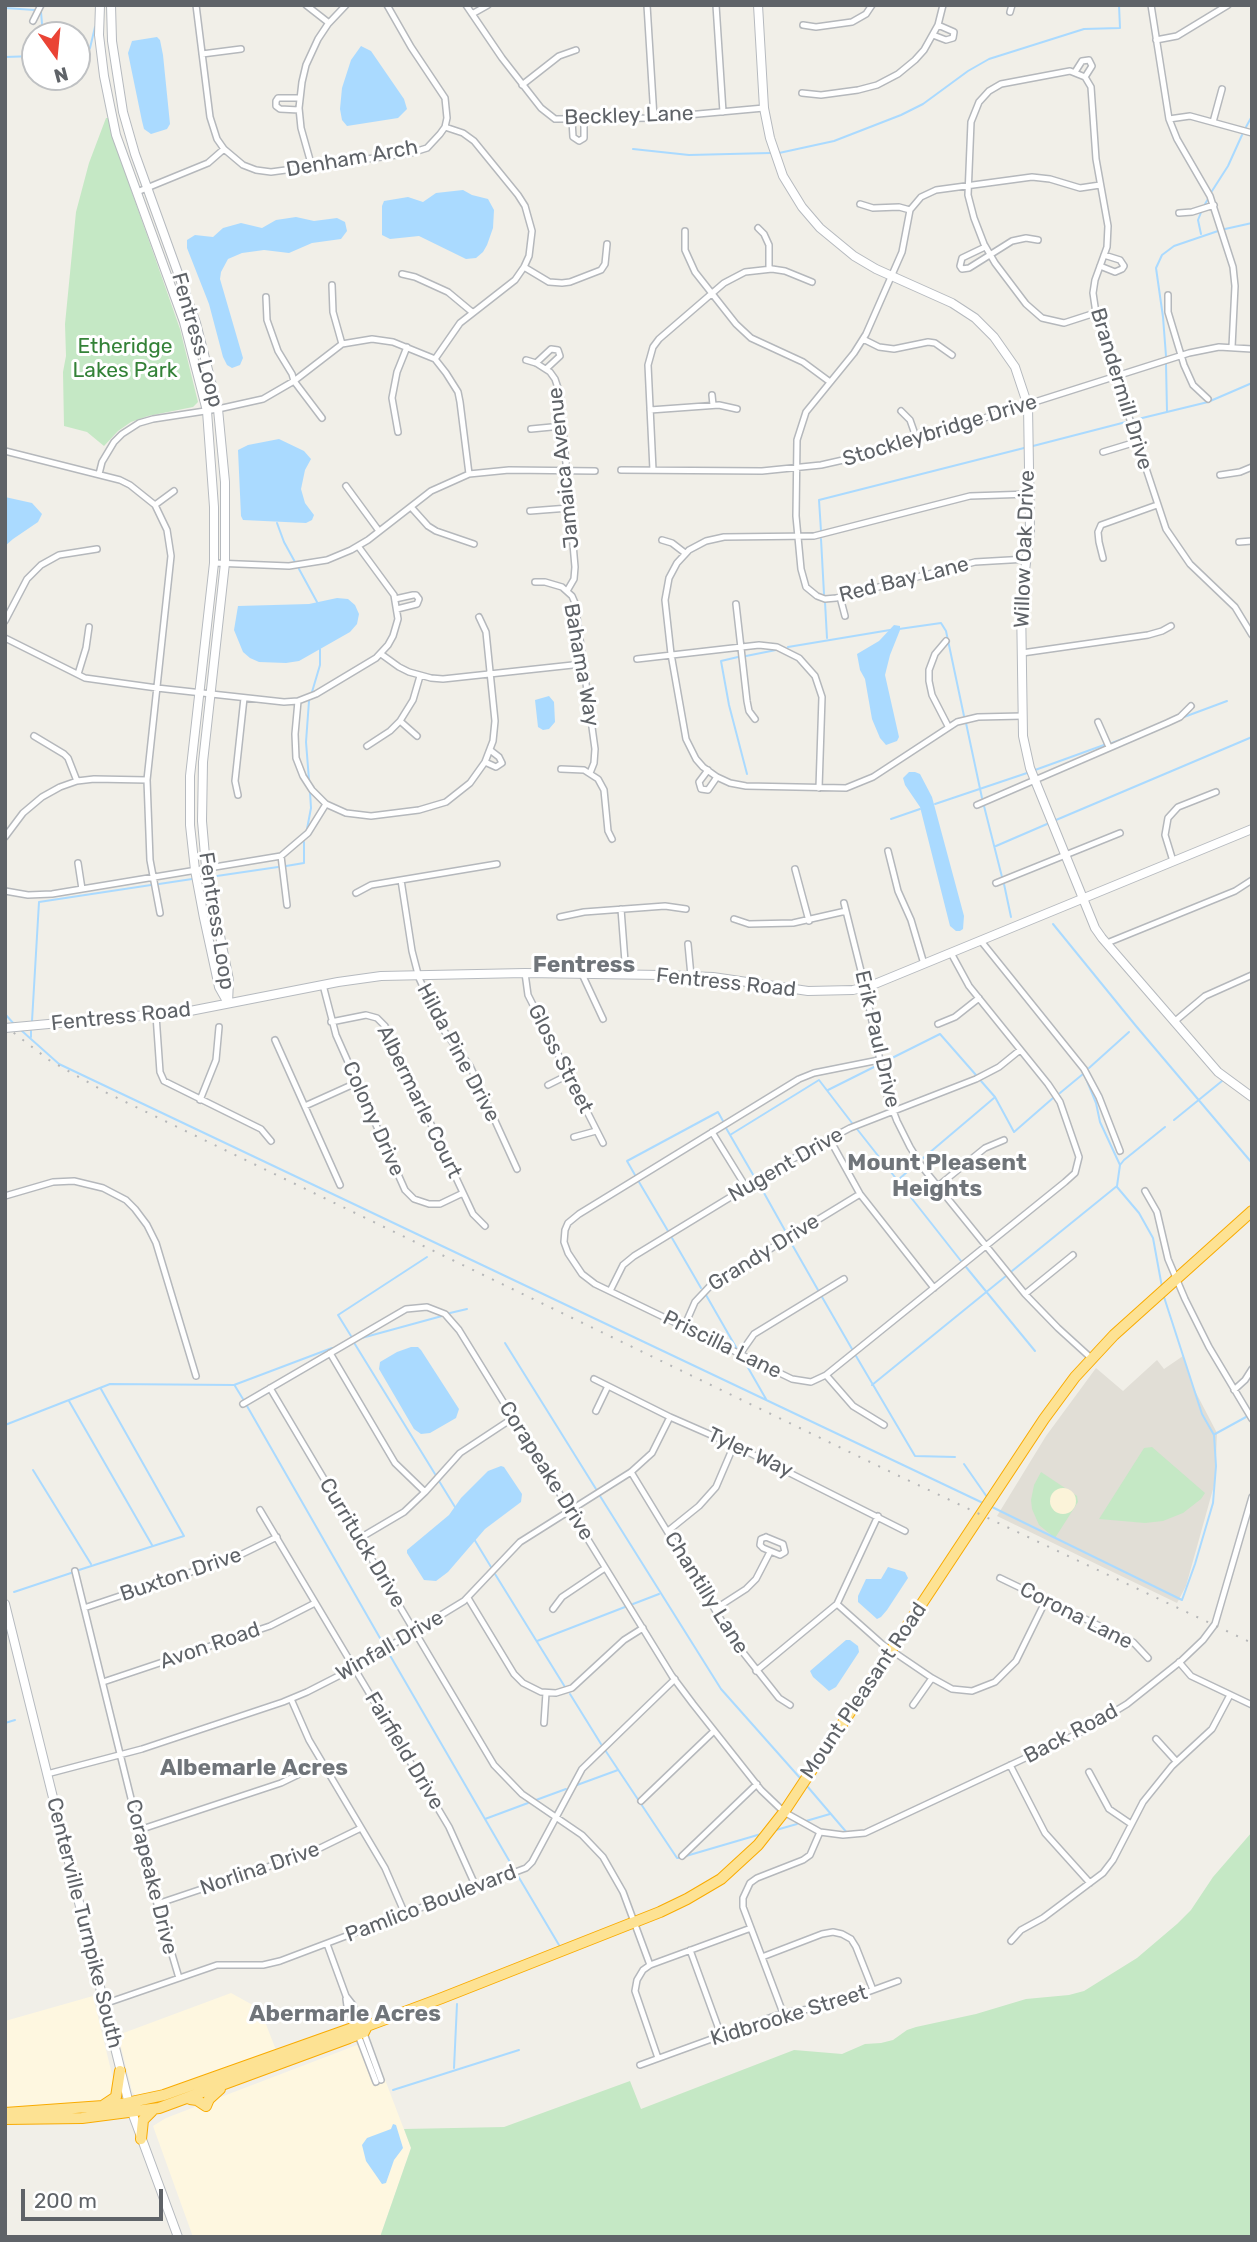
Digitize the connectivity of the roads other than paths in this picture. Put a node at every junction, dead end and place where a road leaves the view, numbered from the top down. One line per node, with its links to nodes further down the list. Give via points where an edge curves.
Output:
1 (41, 5): 20 (street)
2 (100, 5): 48 (street, Fentress Loop, via 99,35 109,106)
3 (111, 5): 47 (street, Fentress Loop, via 119,92)
4 (196, 5): 28 (street)
5 (306, 5): 21 (street)
6 (346, 5): 21 (street)
7 (387, 5): 41 (street, Denham Arch, via 443,94)
8 (466, 5): 19 (street, Beckley Lane)
9 (488, 5): 19 (street)
10 (647, 5): 36 (street)
11 (716, 5): 35 (street)
12 (758, 5): 33 (street, Willow Oak Drive)
13 (872, 5): 22 (street, via 849,23)
14 (943, 5): 23 (street)
15 (1012, 5): 18 (street)
16 (1151, 5): 25 (street)
17 (1228, 5): 25 (street, via 1177,36)
18 (1010, 12)
19 (472, 14): 29 (street, Beckley Lane)
20 (33, 21)
21 (329, 23): 32 (street, via 306,65)
22 (803, 24)
23 (938, 25): 24 (street); 24 (street, via 954,32 953,38)
24 (933, 35): 31 (street, via 915,60 888,80 845,92)
25 (1156, 40): 37 (street)
26 (241, 49): 28 (street)
27 (576, 50): 29 (street, via 559,56)
28 (202, 54): 43 (street, via 212,127)
29 (522, 85): 38 (street, Beckley Lane, via 547,114)
30 (1222, 89): 40 (street)
31 (802, 93)
32 (300, 98): 34 (street); 34 (street, via 276,101 280,110)
33 (764, 108): 35 (street, Beckley Lane); 64 (street, Willow Oak Drive, via 779,166 802,207 840,246)
34 (299, 110): 44 (street, via 302,139)
35 (723, 112): 36 (street, Beckley Lane)
36 (654, 118): 39 (street, Beckley Lane)
37 (1169, 119): 40 (street, via 1190,116); 50 (street)
38 (572, 120): 39 (street, Beckley Lane); 39 (street, via 573,137 579,141 584,138)
39 (584, 120)
40 (1213, 122): 42 (street)
41 (445, 127): 44 (street, Denham Arch, via 435,141 419,151); 61 (street, via 474,141 525,206 532,231)
42 (1252, 133)
43 (224, 149): 44 (street, Denham Arch, via 247,167 266,172); 47 (street, via 208,163)
44 (312, 167)
45 (968, 185): 46 (street, via 1031,177 1080,188); 46 (street, Brandermill Drive, via 971,122 984,96 1007,82 1060,71 1080,75 1093,93); 51 (street, via 928,192); 57 (street)
46 (1100, 185): 58 (street, Brandermill Drive, via 1108,226)
47 (148, 188): 48 (street); 90 (street, Fentress Loop, via 196,323)
48 (137, 192): 93 (street, Fentress Loop, via 184,322)
49 (860, 205): 51 (street)
50 (1214, 205): 52 (street); 75 (street, via 1235,280)
51 (911, 210): 64 (street, Red Bay Lane, via 905,246)
52 (1180, 213)
53 (758, 228): 62 (street, via 769,246)
54 (685, 231): 67 (street, via 690,263)
55 (1038, 240): 59 (street, via 1012,241)
56 (607, 244): 61 (street, via 601,270 570,282 549,282)
57 (985, 247): 59 (street); 59 (street, via 962,258 960,266 969,268)
58 (1104, 255): 60 (street, Brandermill Drive); 60 (street, via 1124,266 1115,272)
59 (991, 256): 71 (street, via 1042,318 1064,323)
60 (1100, 266): 71 (street, Brandermill Drive, via 1093,293)
61 (524, 267): 70 (street, via 515,280)
62 (769, 269): 65 (street); 67 (street, via 734,277)
63 (402, 274): 70 (street, via 448,292)
64 (892, 276): 72 (street, Red Bay Lane); 89 (street, Willow Oak Drive, via 952,303 985,327 1015,367)
65 (812, 282)
66 (332, 285): 73 (street, via 332,312)
67 (711, 294): 85 (street, via 751,338 803,362); 92 (street, via 653,347 647,374)
68 (1168, 295): 78 (street, via 1168,312)
69 (265, 297): 84 (street, via 270,334)
70 (472, 312): 79 (street, via 454,329)
71 (1096, 313): 83 (street, Brandermill Drive)
72 (863, 339): 77 (street, via 894,349 935,343); 85 (street, Red Bay Lane)
73 (342, 344): 74 (street, via 372,339); 84 (street)
74 (407, 347): 79 (street); 98 (street, via 392,398)
75 (1232, 347): 76 (street, Stockleybridge Drive); 78 (street, Stockleybridge Drive)
76 (1252, 349)
77 (951, 355)
78 (1181, 355): 83 (street, Stockleybridge Drive); 87 (street, via 1193,385)
79 (435, 359): 110 (street, via 458,392)
80 (526, 360): 81 (street, Jamaica Avenue)
81 (536, 363): 82 (street, Jamaica Avenue); 82 (street, via 551,349 558,350 559,356)
82 (546, 369): 96 (street, Jamaica Avenue, via 558,386)
83 (1115, 376): 89 (street, Stockleybridge Drive); 100 (street, Brandermill Drive)
84 (294, 381): 90 (street, via 263,399); 95 (street)
85 (830, 382): 104 (street, Red Bay Lane, via 801,423)
86 (712, 395): 88 (street)
87 (1208, 398)
88 (713, 405): 91 (street); 92 (street)
89 (1028, 406): 99 (street, Stockleybridge Drive); 114 (street, Willow Oak Drive)
90 (218, 409): 93 (street); 132 (street, Fentress Loop, via 225,482)
91 (737, 409)
92 (650, 410): 107 (street)
93 (207, 411): 109 (street, via 153,419 130,428 107,451); 131 (street, Fentress Loop)
94 (901, 411): 99 (street)
95 (322, 418)
96 (562, 426): 97 (street); 105 (street, Jamaica Avenue)
97 (531, 429)
98 (398, 432)
99 (917, 440): 104 (street, Stockleybridge Drive, via 860,457)
100 (1136, 442): 102 (street); 116 (street, Brandermill Drive)
101 (5, 451): 109 (street)
102 (1103, 452)
103 (1252, 467): 111 (street)
104 (797, 468): 107 (street, Stockleybridge Drive); 121 (street, Red Bay Lane)
105 (565, 470): 108 (street); 110 (street); 118 (street, Jamaica Avenue)
106 (621, 470): 107 (street, Stockleybridge Drive)
107 (653, 470)
108 (595, 471)
109 (99, 474): 115 (street, via 130,485)
110 (469, 474): 117 (street, via 442,485)
111 (1220, 475)
112 (346, 486): 120 (street)
113 (174, 491): 115 (street)
114 (1030, 494): 121 (street, via 970,496 822,535); 130 (street, Willow Oak Drive)
115 (155, 505): 156 (street, via 167,530 171,556)
116 (1157, 505): 129 (street, via 1101,525); 144 (street, Brandermill Drive, via 1183,555)
117 (411, 507): 120 (street); 125 (street, via 436,531)
118 (569, 508): 119 (street); 134 (street, Jamaica Avenue, via 575,573)
119 (530, 511)
120 (379, 531): 126 (street)
121 (798, 537): 128 (street, via 715,538); 135 (street, Red Bay Lane, via 806,587 820,597)
122 (662, 540): 128 (street)
123 (1252, 541): 124 (street)
124 (1239, 542)
125 (474, 544)
126 (358, 546): 132 (street, via 304,565); 136 (street)
127 (96, 549): 141 (street, via 59,555 41,565 27,579)
128 (685, 553): 150 (street, via 666,590)
129 (1103, 558)
130 (1027, 559): 135 (street, Red Bay Lane, via 975,562); 148 (street, Willow Oak Drive, via 1021,602)
131 (215, 563): 132 (street); 157 (street, Fentress Loop)
132 (225, 563): 158 (street, Fentress Loop)
133 (535, 582): 134 (street, Bahama Way)
134 (567, 590): 152 (street, Bahama Way, via 576,610)
135 (841, 597): 139 (street)
136 (395, 599): 138 (street); 138 (street, via 413,594 419,599 417,604)
137 (736, 604): 147 (street)
138 (397, 609): 149 (street, via 393,636)
139 (845, 616)
140 (479, 617): 154 (street, via 486,632)
141 (5, 621)
142 (1171, 626): 148 (street, via 1149,635)
143 (89, 627): 153 (street)
144 (1251, 631)
145 (5, 638): 153 (street)
146 (946, 641): 166 (street, via 934,654 929,681)
147 (741, 646): 150 (street); 163 (street, via 748,706); 180 (street, via 785,650 799,657 815,676 822,702)
148 (1022, 653): 162 (street, Willow Oak Drive)
149 (381, 654): 155 (street); 160 (street)
150 (671, 654): 151 (street); 174 (street, via 686,739)
151 (636, 659)
152 (582, 664): 154 (street); 175 (street, Bahama Way, via 595,749)
153 (78, 674): 156 (street)
154 (490, 674): 155 (street, via 443,679); 171 (street, via 495,731)
155 (420, 676): 164 (street)
156 (157, 688): 157 (street); 177 (street)
157 (198, 692): 158 (street); 197 (street, Fentress Loop, via 190,776)
158 (210, 694): 159 (street); 195 (street, Fentress Loop, via 202,793)
159 (244, 698): 160 (street); 182 (street, via 234,781)
160 (298, 701): 183 (street, via 296,758 312,790)
161 (1191, 706): 170 (street, via 1180,717)
162 (1023, 716): 166 (street, via 978,717); 178 (street, Willow Oak Drive)
163 (755, 719)
164 (400, 721): 168 (street); 169 (street)
165 (1098, 722): 170 (street)
166 (948, 726): 180 (street, via 863,782 846,788)
167 (34, 736): 179 (street, via 68,758)
168 (417, 736)
169 (367, 746)
170 (1110, 747): 178 (street)
171 (490, 750): 172 (street); 172 (street, via 502,762 496,767)
172 (485, 762): 183 (street, via 462,791 433,807 371,816 346,813)
173 (561, 769): 175 (street)
174 (708, 770): 176 (street); 176 (street, via 699,782 701,789 708,790)
175 (590, 772): 188 (street, via 604,790)
176 (717, 777): 180 (street, via 746,786)
177 (147, 780): 179 (street); 198 (street)
178 (1034, 780): 184 (street); 190 (street, Willow Oak Drive)
179 (77, 781): 187 (street, via 42,797)
180 (819, 788)
181 (1216, 792): 192 (street, via 1178,807 1168,818 1165,835)
182 (238, 795)
183 (326, 804): 191 (street, via 308,833)
184 (977, 804)
185 (1252, 829): 192 (street, Fentress Road)
186 (1120, 833): 190 (street)
187 (5, 837)
188 (612, 839)
189 (888, 851): 220 (street)
190 (1065, 855): 201 (street); 205 (street, Willow Oak Drive)
191 (281, 856): 195 (street); 208 (street)
192 (1173, 861): 205 (street, Fentress Road)
193 (78, 863): 202 (street)
194 (497, 864): 199 (street)
195 (206, 867): 197 (street); 230 (street, Fentress Loop, via 229,980)
196 (794, 869): 215 (street)
197 (195, 870): 198 (street); 230 (street, Fentress Loop, via 219,987)
198 (153, 877): 202 (street); 212 (street)
199 (401, 880): 204 (street, via 367,886); 221 (street, Hilda Pine Drive)
200 (1252, 880): 217 (street)
201 (996, 883)
202 (82, 889): 203 (street, via 40,895)
203 (7, 891): 206 (street)
204 (356, 893)
205 (1083, 898): 216 (street, Fentress Road); 217 (street, Willow Oak Drive, via 1095,928)
206 (5, 900)
207 (844, 902): 211 (street, Erik Paul Drive)
208 (287, 905)
209 (621, 909): 210 (street); 213 (street); 224 (street)
210 (687, 909)
211 (846, 912): 215 (street); 228 (street, Erik Paul Drive)
212 (160, 913)
213 (560, 917)
214 (734, 919): 215 (street, via 750,924)
215 (809, 921)
216 (981, 941): 219 (street, Fentress Road); 255 (street, via 1084,1069)
217 (1107, 943): 234 (street, Willow Oak Drive)
218 (688, 944): 226 (street)
219 (951, 953): 220 (street, Fentress Road); 229 (street)
220 (924, 964): 228 (street, Fentress Road)
221 (418, 974): 222 (street, Fentress Road); 227 (street, Fentress Road); 256 (street, Hilda Pine Drive, via 442,1028 470,1066)
222 (525, 974): 223 (street, Fentress Road); 241 (street, Gloss Street, via 528,995)
223 (582, 974): 224 (street, Fentress Road); 232 (street)
224 (626, 975): 226 (street, Fentress Road)
225 (1252, 975): 234 (street, via 1205,996)
226 (691, 976): 228 (street, Fentress Road, via 808,991)
227 (323, 985): 230 (street, Fentress Road); 233 (street, Colony Drive)
228 (865, 988): 240 (street, Erik Paul Drive)
229 (979, 998): 235 (street); 239 (street)
230 (228, 1003): 231 (street, Fentress Road)
231 (156, 1015): 237 (street, Fentress Road); 245 (street, via 161,1077)
232 (603, 1019)
233 (331, 1022): 242 (street, Colony Drive); 261 (street, Albermarle Court, via 366,1015 385,1026)
234 (1174, 1022): 244 (street, Willow Oak Drive, via 1219,1072)
235 (938, 1024)
236 (219, 1027): 245 (street, via 216,1060)
237 (5, 1028)
238 (275, 1040): 246 (street)
239 (1020, 1050): 247 (street, Nugent Drive, via 976,1079); 266 (street, via 1060,1102 1079,1160 1072,1176)
240 (879, 1060): 247 (street, Erik Paul Drive); 249 (street, Priscilla Lane, via 811,1074)
241 (568, 1074): 243 (street); 248 (street, Gloss Street)
242 (356, 1083): 246 (street); 261 (street, Colony Drive, via 407,1193 433,1204)
243 (548, 1085)
244 (1252, 1097)
245 (200, 1100): 253 (street, via 261,1129)
246 (304, 1106): 257 (street)
247 (893, 1111): 251 (street, Nugent Drive); 258 (street, Erik Paul Drive, via 910,1147)
248 (596, 1131): 250 (street); 254 (street, Gloss Street)
249 (712, 1132): 259 (street); 271 (street, Priscilla Lane, via 568,1223 564,1242 573,1260 586,1278)
250 (574, 1137)
251 (829, 1138): 259 (street, Nugent Drive); 262 (street)
252 (1004, 1140): 258 (street, via 985,1148)
253 (271, 1141)
254 (603, 1143)
255 (1120, 1151)
256 (517, 1169)
257 (340, 1185)
258 (938, 1186): 266 (street, Erik Paul Drive)
259 (746, 1187): 271 (street, Nugent Drive, via 628,1260)
260 (1145, 1191): 269 (street, via 1157,1212)
261 (463, 1193): 265 (street, Albermarle Court)
262 (860, 1194): 270 (street); 273 (street, Grandy Drive, via 707,1288)
263 (5, 1196): 279 (street, via 74,1181 126,1200 156,1243)
264 (1252, 1211): 269 (highway, Mount Pleasant Road)
265 (485, 1226)
266 (986, 1246): 270 (street); 272 (street, Erik Paul Drive)
267 (1073, 1255): 272 (street)
268 (844, 1279): 275 (street, via 754,1334)
269 (1176, 1279): 276 (highway, Mount Pleasant Road); 283 (street)
270 (934, 1288): 278 (street)
271 (610, 1291): 273 (street, Priscilla Lane)
272 (1025, 1294): 276 (street, Erik Paul Drive)
273 (684, 1327): 275 (street, Priscilla Lane)
274 (330, 1353): 282 (street, Corapeake Drive); 287 (street, Corapeake Drive, via 406,1308 437,1309 453,1321); 292 (street, via 388,1452)
275 (740, 1354): 278 (street, Priscilla Lane, via 801,1382)
276 (1091, 1358): 315 (highway, Mount Pleasant Road, via 1044,1419)
277 (1252, 1369): 283 (street)
278 (826, 1375): 289 (street, via 853,1406)
279 (196, 1376)
280 (594, 1378): 281 (street, Tyler Way)
281 (608, 1386): 285 (street); 286 (street, Tyler Way)
282 (271, 1388): 284 (street, Corapeake Drive); 300 (street, Currituck Drive)
283 (1234, 1390): 288 (street)
284 (243, 1404)
285 (596, 1410)
286 (670, 1417): 290 (street, Tyler Way); 291 (street, Winfall Drive, via 652,1453)
287 (513, 1418): 292 (street, via 460,1453); 295 (street, Corapeake Drive)
288 (1252, 1419)
289 (884, 1425)
290 (734, 1445): 296 (street, Tyler Way); 297 (street, via 716,1486)
291 (631, 1472): 295 (street, Winfall Drive); 297 (street, Chantilly Lane)
292 (425, 1492): 300 (street, via 404,1512)
293 (1252, 1497): 317 (street, Back Road, via 1215,1624)
294 (260, 1510): 299 (street, Fairfield Drive)
295 (570, 1510): 302 (street, Corapeake Drive); 305 (street, Winfall Drive, via 520,1542)
296 (878, 1516): 298 (street, Tyler Way); 309 (street)
297 (668, 1531): 312 (street, Chantilly Lane)
298 (905, 1531)
299 (277, 1537): 307 (street, Fairfield Drive); 310 (street, Buxton Drive, via 236,1558)
300 (360, 1538): 314 (street, Currituck Drive)
301 (770, 1552): 301 (street, via 760,1545 762,1538 769,1537 786,1550 780,1555); 312 (street, via 746,1589)
302 (606, 1568): 311 (street, via 562,1597); 313 (street, Corapeake Drive)
303 (75, 1571): 310 (street, Corapeake Drive)
304 (1000, 1578): 306 (street, Corona Lane)
305 (468, 1598): 314 (street, Winfall Drive); 323 (street, via 519,1680)
306 (1046, 1600): 316 (street, Corona Lane, via 1133,1642); 320 (street, via 1020,1655 995,1682 962,1691)
307 (315, 1602): 318 (street, Fairfield Drive); 322 (street, Avon Road, via 270,1626)
308 (5, 1604): 337 (street, Centerville Turnpike South)
309 (836, 1604): 315 (street); 319 (street)
310 (84, 1608): 322 (street, Corapeake Drive)
311 (553, 1609)
312 (715, 1609): 319 (street, Chantilly Lane)
313 (643, 1628): 321 (street, Corapeake Drive); 323 (street, via 572,1688)
314 (415, 1632): 318 (street, Winfall Drive); 341 (street, Currituck Drive, via 500,1773)
315 (891, 1650): 320 (street); 340 (highway, Mount Pleasant Road)
316 (1148, 1658)
317 (1179, 1662): 324 (street, via 1191,1675); 335 (street, Back Road, via 1094,1725)
318 (354, 1668): 325 (street, Winfall Drive); 348 (street, Fairfield Drive, via 449,1827)
319 (756, 1671): 326 (street, Chantilly Lane)
320 (932, 1678): 327 (street)
321 (675, 1679): 330 (street, Corapeake Drive); 341 (street, Pamlico Boulevard, via 582,1769)
322 (103, 1682): 332 (street, Corapeake Drive)
323 (546, 1693): 329 (street)
324 (1230, 1695): 328 (street); 333 (street, via 1212,1729)
325 (291, 1699): 332 (street, Winfall Drive); 334 (street)
326 (790, 1705)
327 (913, 1705)
328 (1252, 1705)
329 (544, 1723)
330 (714, 1731): 338 (street, Corapeake Drive); 339 (street)
331 (1156, 1739): 333 (street)
332 (121, 1755): 337 (street, Winfall Drive); 344 (street, Corapeake Drive)
333 (1176, 1761): 342 (street)
334 (322, 1763): 343 (street); 344 (street, via 281,1783)
335 (1010, 1765): 345 (street, Back Road, via 865,1833); 347 (street, via 1045,1833)
336 (1089, 1772): 342 (street, via 1109,1809)
337 (47, 1774): 361 (street, Centerville Turnpike South)
338 (757, 1784): 340 (street, Corapeake Drive); 346 (street)
339 (642, 1801)
340 (784, 1812): 345 (street, Back Road); 351 (highway, Mount Pleasant Road, via 748,1856 721,1879)
341 (555, 1817): 348 (street, Pamlico Boulevard, via 530,1864); 351 (street, Currituck Drive, via 603,1857)
342 (1131, 1824): 347 (street, via 1113,1860)
343 (361, 1828): 349 (street, Norlina Drive, via 312,1852); 350 (street)
344 (139, 1830): 349 (street, Corapeake Drive)
345 (820, 1832): 352 (street, via 810,1855 750,1883 743,1907)
346 (682, 1856)
347 (1090, 1883): 353 (street)
348 (476, 1888): 350 (street, Pamlico Boulevard)
349 (157, 1904): 358 (street, Corapeake Drive)
350 (405, 1914): 354 (street, Pamlico Boulevard)
351 (634, 1922): 357 (street, Currituck Drive); 363 (highway, Mount Pleasant Road)
352 (751, 1928): 355 (street); 356 (street)
353 (1012, 1941)
354 (327, 1944): 358 (street, Pamlico Boulevard, via 273,1963 216,1965); 363 (street)
355 (690, 1950): 357 (street); 364 (street)
356 (762, 1957): 360 (street, via 822,1934 842,1934 856,1947); 362 (street)
357 (650, 1965): 365 (street, via 637,1980 635,1991)
358 (179, 1978): 361 (street, Pamlico Boulevard)
359 (898, 1981): 360 (street, Kidbrooke Street)
360 (873, 1990): 362 (street, Kidbrooke Street, via 829,2006)
361 (103, 2004): 367 (street, Centerville Turnpike South)
362 (783, 2013): 364 (street, Kidbrooke Street)
363 (361, 2029): 368 (highway, Mount Pleasant Road); 369 (street); 370 (highway, Mount Pleasant Road)
364 (721, 2035): 365 (street, Kidbrooke Street)
365 (658, 2058): 366 (street, Kidbrooke Street)
366 (640, 2065)
367 (120, 2071): 371 (highway, via 116,2098); 372 (street, Centerville Turnpike South)
368 (227, 2072): 370 (highway); 372 (highway, Mount Pleasant Road)
369 (379, 2081)
370 (228, 2084): 373 (highway, Mount Pleasant Road, via 206,2106 189,2099)
371 (100, 2107): 372 (highway, Mount Pleasant Road); 374 (highway, Mount Pleasant Road)
372 (130, 2108): 373 (highway, Mount Pleasant Road); 375 (highway, Mount Pleasant Road, via 82,2118); 376 (street, Centerville Turnpike South)
373 (159, 2108): 376 (highway, via 145,2118)
374 (5, 2113)
375 (5, 2119)
376 (141, 2139): 377 (street, Centerville Turnpike South)
377 (176, 2236)

